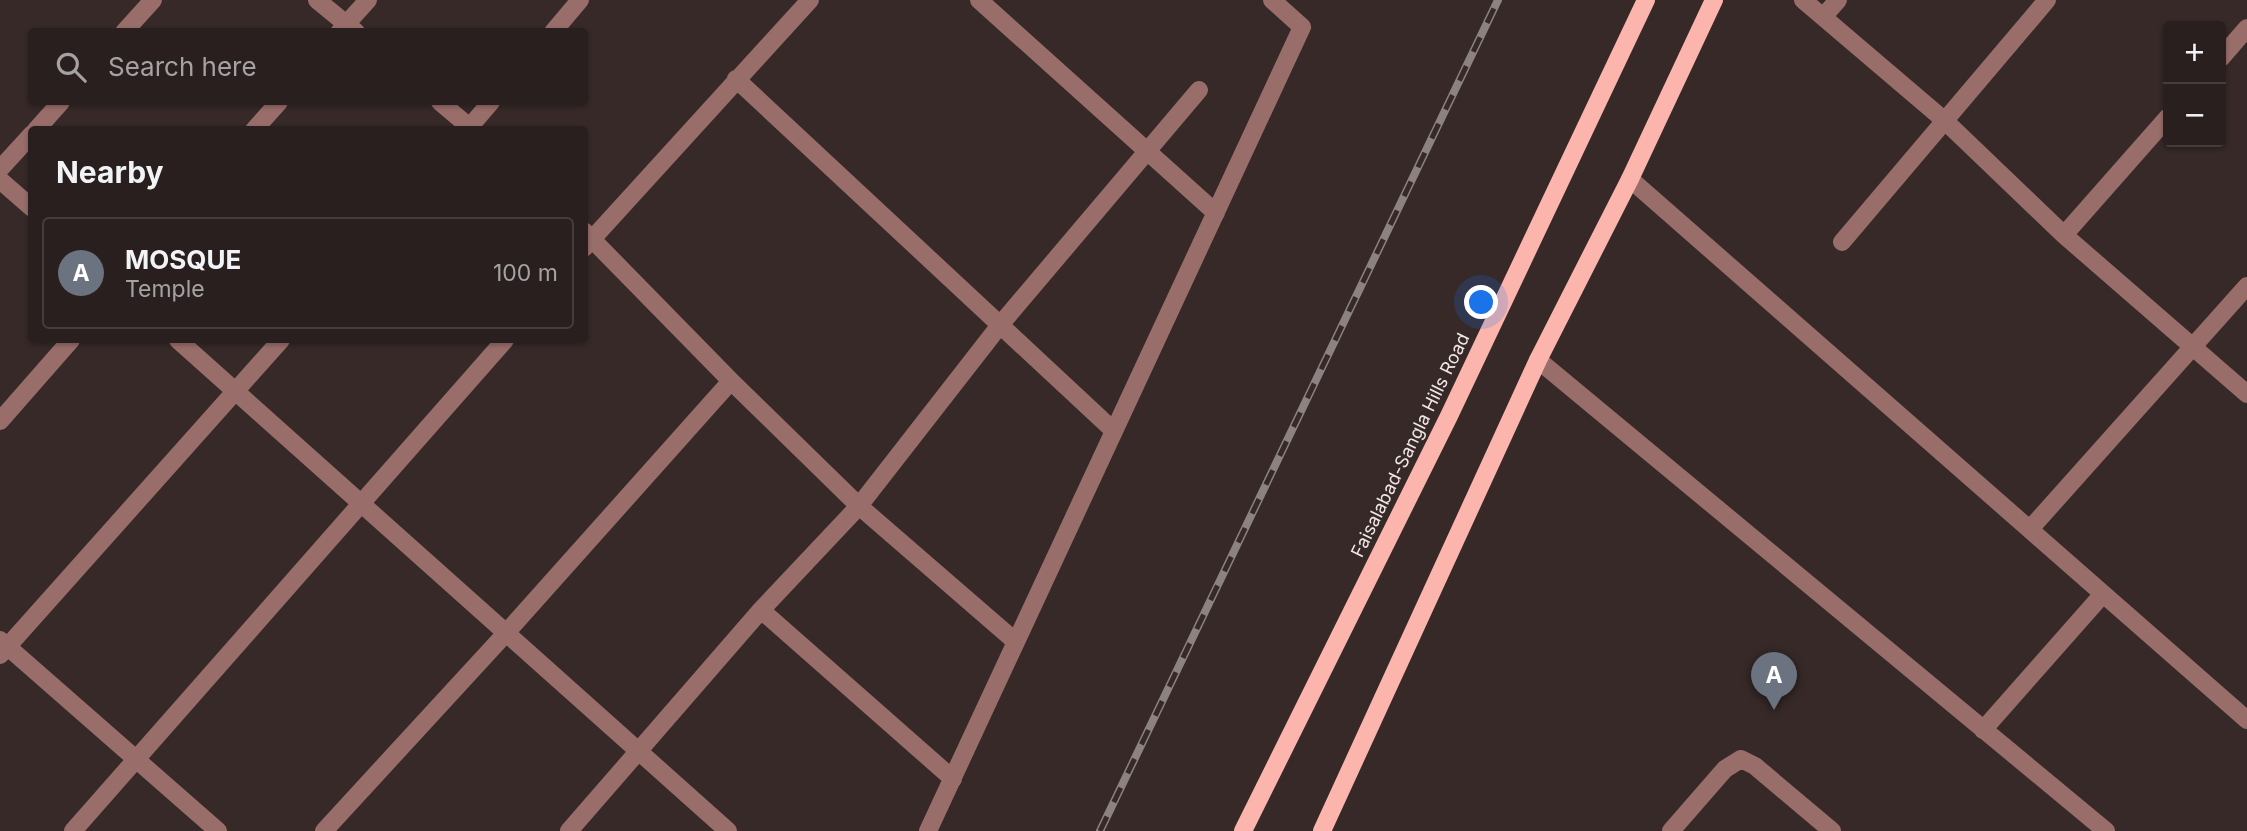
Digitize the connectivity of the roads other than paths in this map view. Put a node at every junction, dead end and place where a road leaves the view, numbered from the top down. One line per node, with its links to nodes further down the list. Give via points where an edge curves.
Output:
1 (153, 0): 14 (street)
2 (317, 0): 15 (street)
3 (368, 0): 16 (street)
4 (580, 0): 17 (street)
5 (810, 0): 20 (street)
6 (979, 0): 33 (street)
7 (1272, 0): 38 (street, via 1302,27)
8 (1646, 0): 75 (main road, Faisalabad-Sangla Hills Road, via 1455,403)
9 (1714, 0): 35 (main road)
10 (1803, 0): 13 (street)
11 (1838, 0): 13 (street)
12 (2046, 0): 26 (street)
13 (1823, 17): 26 (street)
14 (128, 28)
15 (346, 28)
16 (348, 28)
17 (556, 28)
18 (2247, 28): 19 (street)
19 (2226, 52)
20 (736, 79): 40 (street); 44 (street)
21 (1199, 90): 33 (street)
22 (58, 105): 28 (street)
23 (276, 105): 29 (street)
24 (443, 105): 30 (street)
25 (489, 105): 31 (street)
26 (1944, 120): 39 (street); 42 (street)
27 (2163, 123): 39 (street)
28 (40, 126)
29 (258, 126)
30 (468, 126)
31 (472, 126)
32 (28, 138): 34 (street)
33 (1147, 151): 38 (street); 44 (street)
34 (0, 169)
35 (1630, 179): 50 (main road); 58 (street)
36 (0, 180): 37 (street)
37 (28, 204)
38 (1216, 213): 55 (street)
39 (2064, 234): 49 (street)
40 (588, 238)
41 (588, 240): 51 (street)
42 (1842, 242)
43 (2247, 286): 49 (street)
44 (1000, 325): 55 (street); 57 (street)
45 (68, 343): 54 (street)
46 (181, 343): 52 (street)
47 (278, 343): 52 (street)
48 (502, 343): 56 (street)
49 (2193, 347): 53 (street); 58 (street)
50 (1538, 360): 65 (street); 76 (main road)
51 (731, 381): 57 (street); 61 (street)
52 (235, 391): 56 (street); 63 (street)
53 (2247, 394)
54 (0, 421)
55 (1114, 431): 62 (street)
56 (362, 503): 61 (street); 67 (street)
57 (859, 506): 60 (street); 62 (street)
58 (2030, 529): 59 (street)
59 (2103, 594): 64 (street); 65 (street)
60 (761, 610): 66 (street); 68 (street)
61 (506, 632): 66 (street); 71 (street)
62 (1016, 642): 68 (street)
63 (3, 648): 67 (street)
64 (2247, 720)
65 (1983, 730): 79 (street)
66 (638, 750): 72 (street); 73 (street)
67 (136, 760): 69 (street); 70 (street)
68 (953, 779): 74 (street)
69 (73, 831)
70 (218, 831)
71 (324, 831)
72 (569, 831)
73 (728, 831)
74 (928, 831)
75 (1243, 831)
76 (1322, 831)
77 (1671, 831): 78 (street, via 1725,769 1741,759)
78 (1832, 831)
79 (2106, 831)

